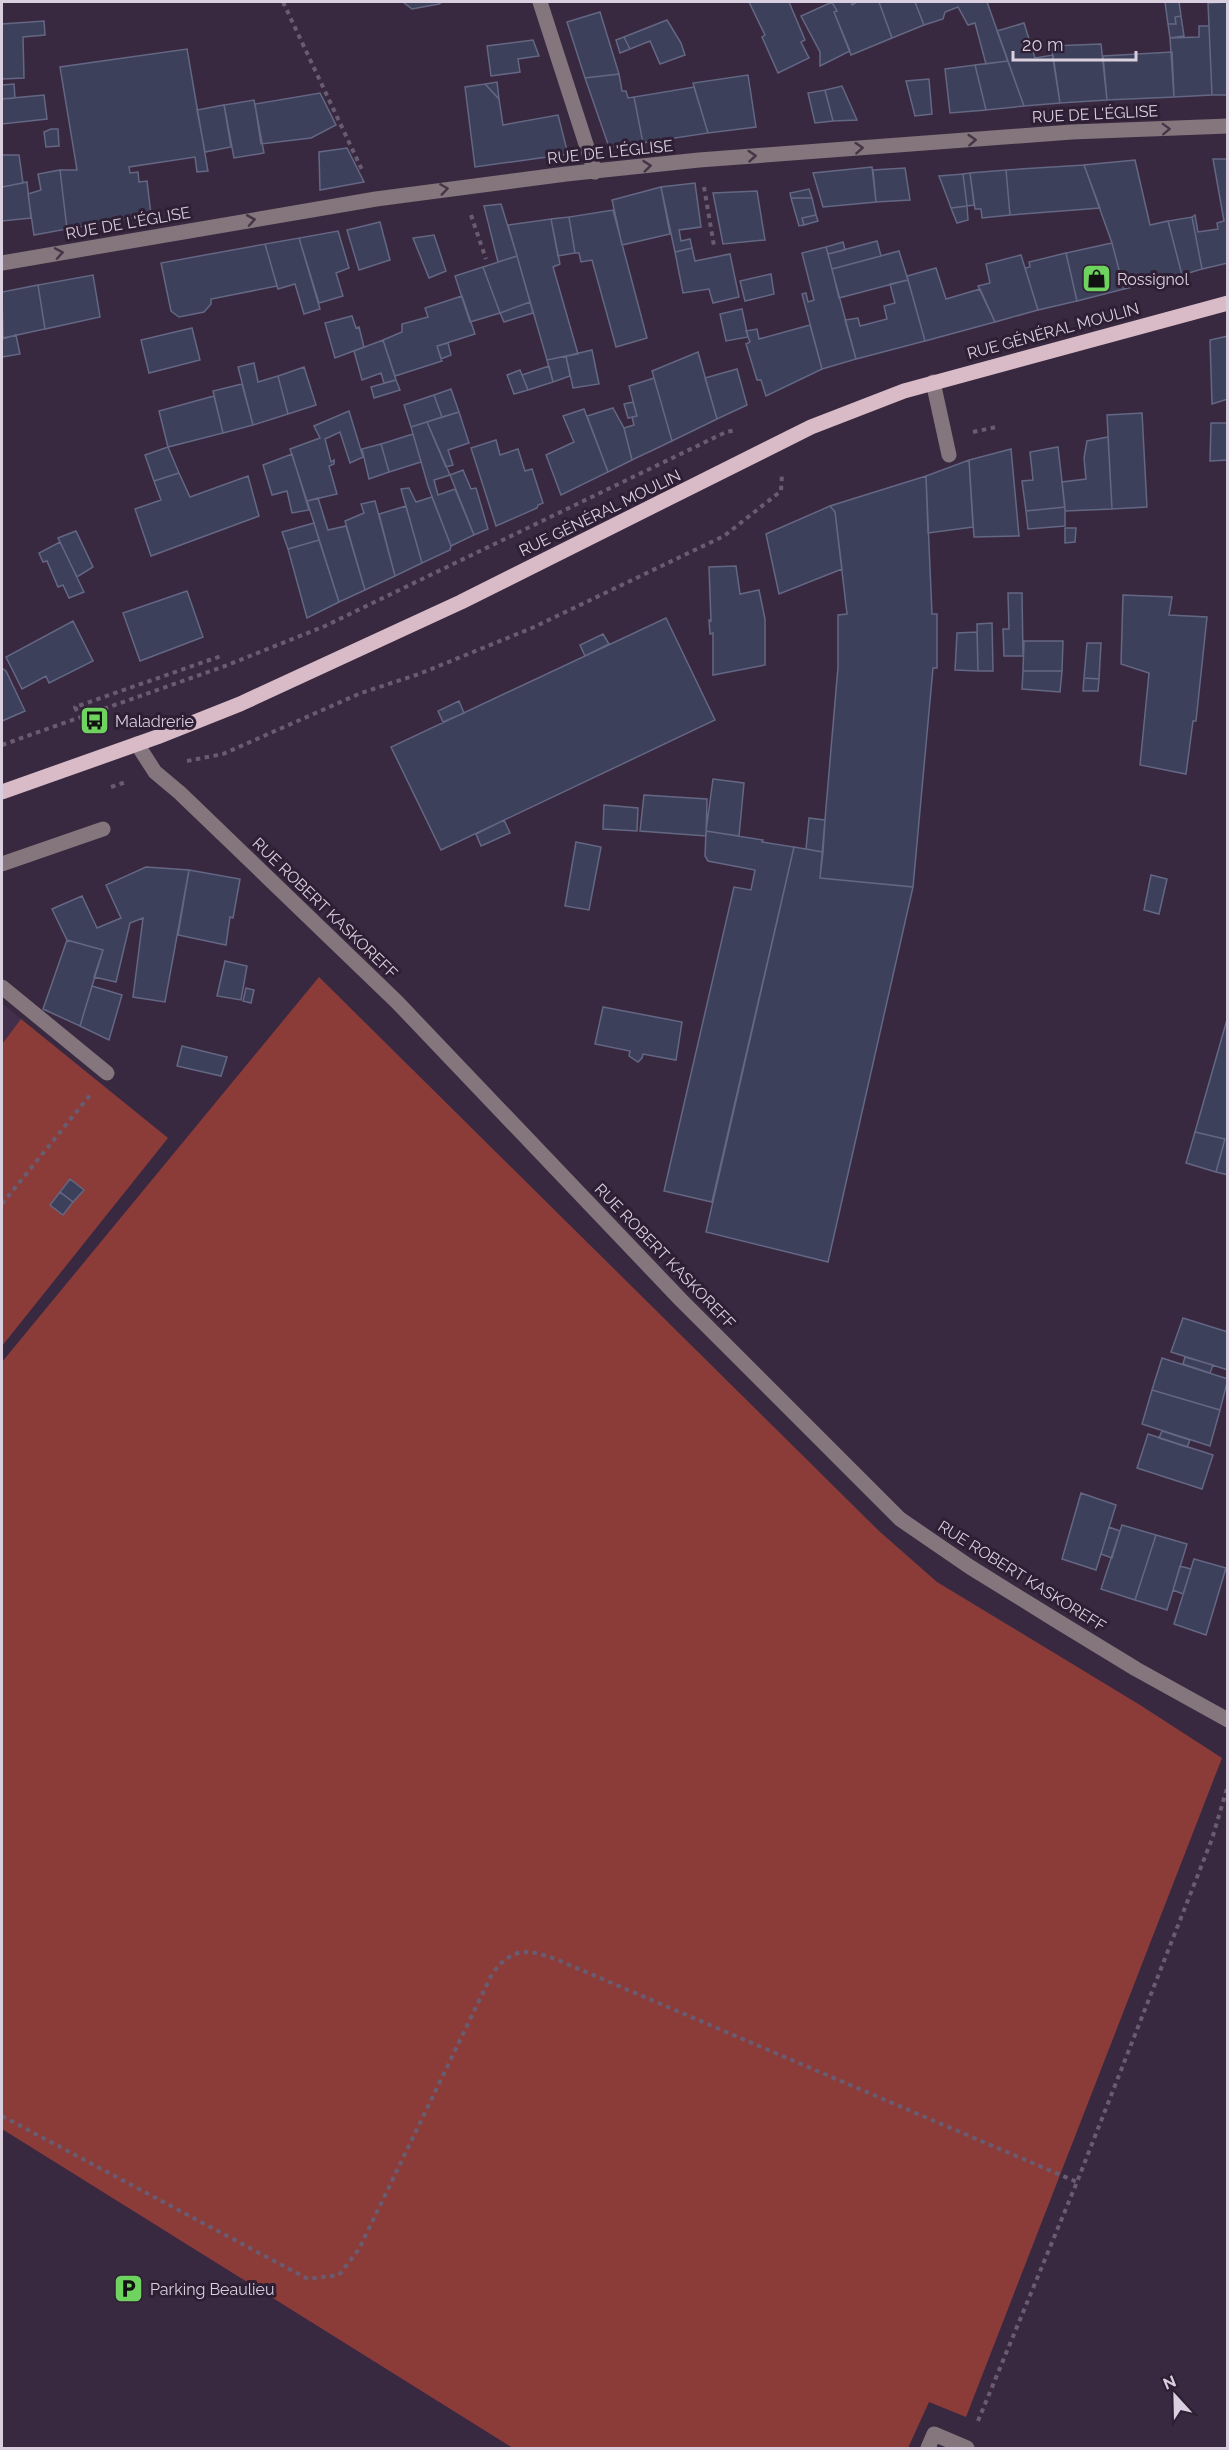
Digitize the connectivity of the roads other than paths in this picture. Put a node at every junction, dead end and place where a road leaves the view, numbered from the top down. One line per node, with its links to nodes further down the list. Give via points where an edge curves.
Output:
1 (540, 2): 3 (street)
2 (1227, 126): 3 (street, RUE DE L'ÉGLISE, one-way to 2, via 699,160 1072,132)
3 (595, 172): 4 (street, RUE DE L'ÉGLISE, one-way to 3, via 376,199)
4 (2, 263)
5 (1227, 303): 6 (main road, RUE GÉNÉRAL MOULIN)
6 (933, 382): 7 (street); 8 (main road, RUE GÉNÉRAL MOULIN, via 811,427 451,607 240,704)
7 (949, 455)
8 (136, 744): 9 (main road, RUE GÉNÉRAL MOULIN); 14 (street, RUE ROBERT KASKOREFF, via 155,772 397,1002 681,1300 900,1519 1054,1619)
9 (2, 792)
10 (103, 829): 11 (street)
11 (2, 864)
12 (2, 987): 13 (street)
13 (107, 1073)
14 (1227, 1720)
15 (928, 2448): 16 (street, via 934,2434)
16 (967, 2448)

